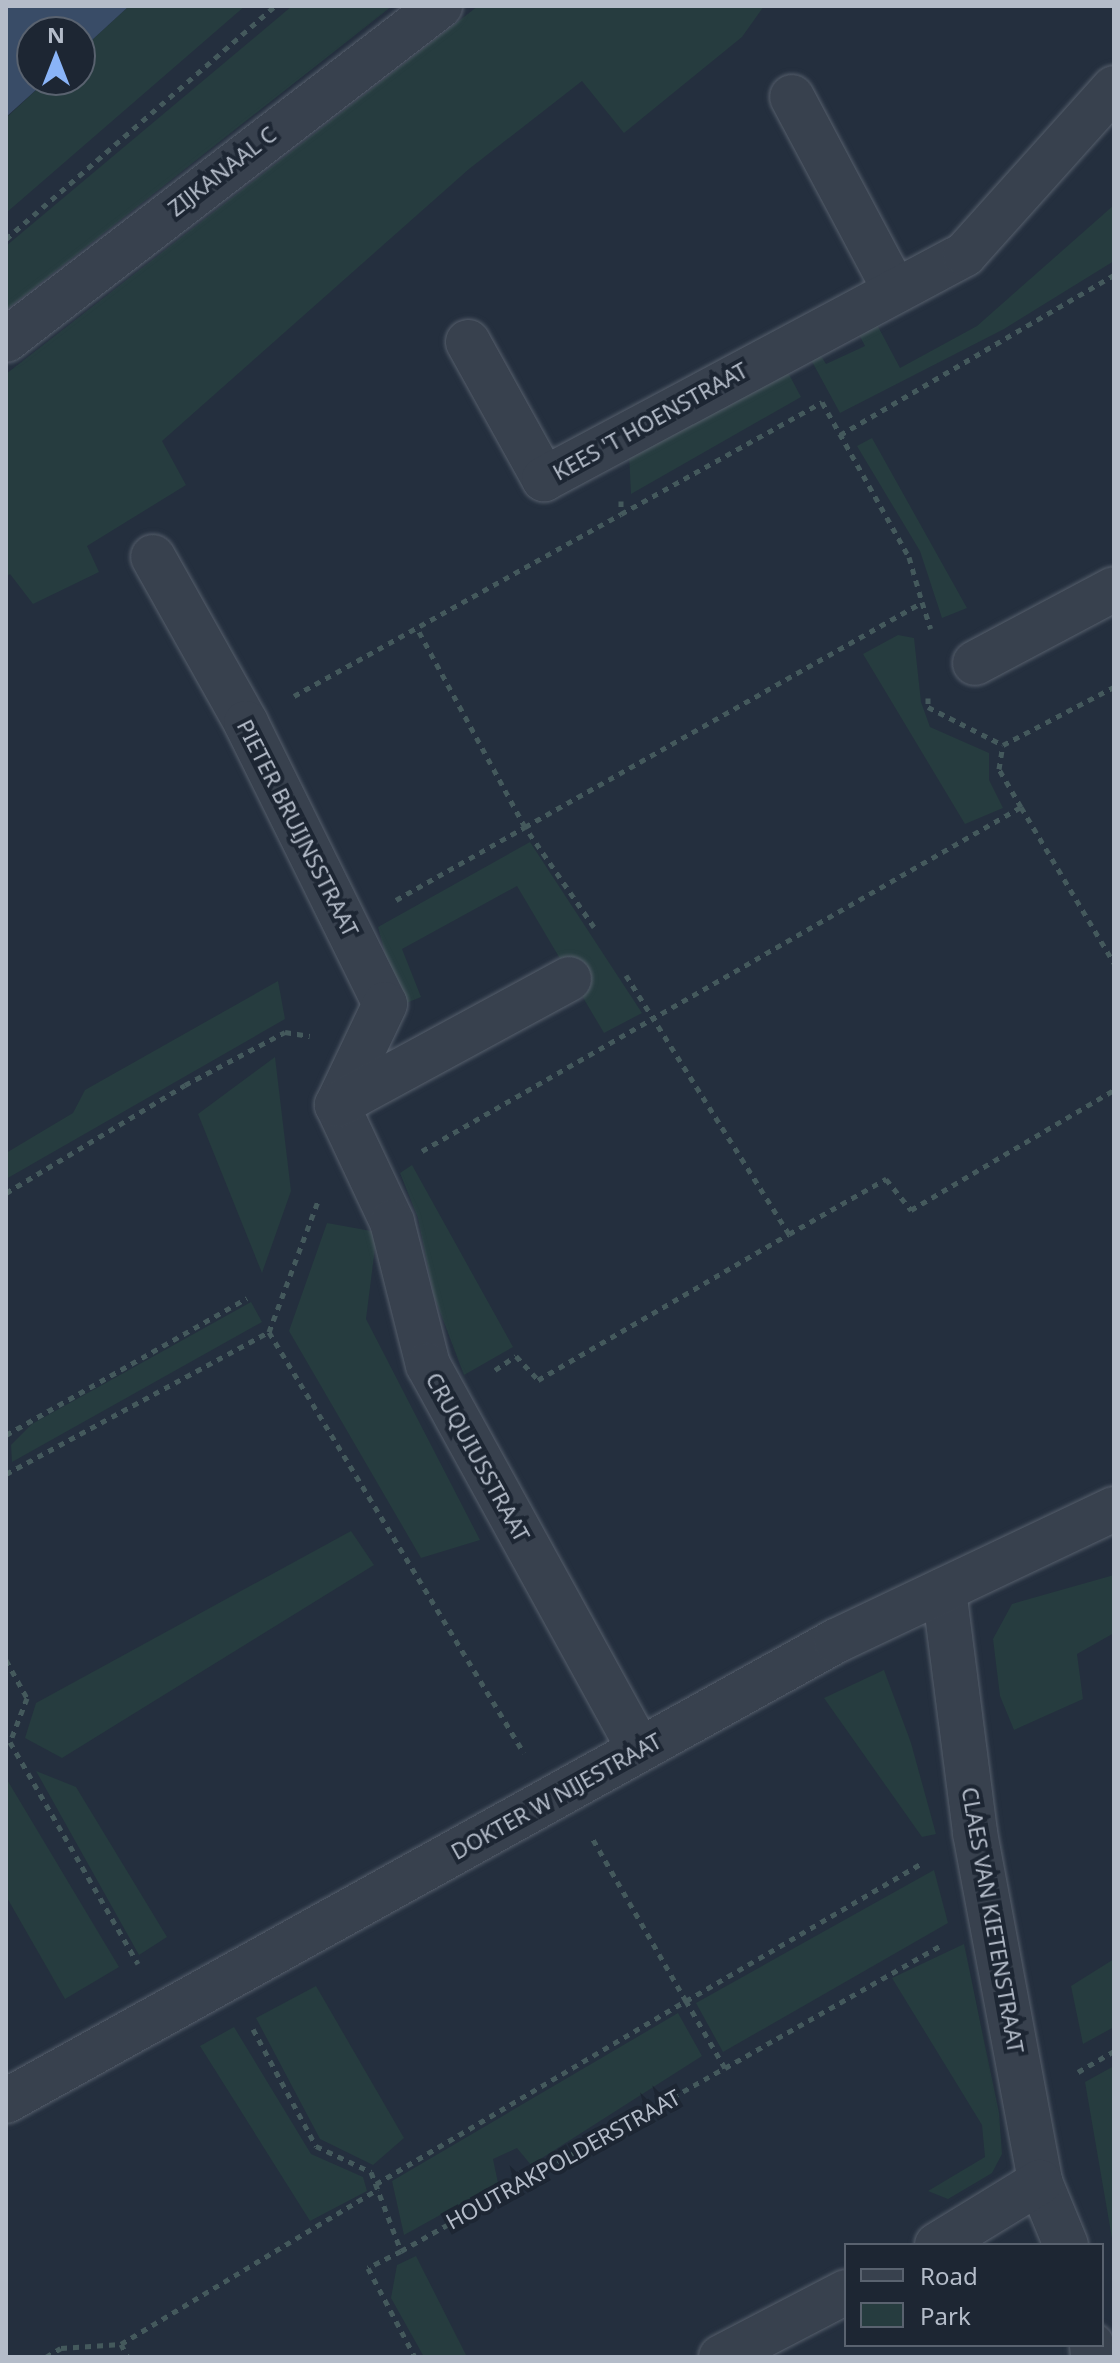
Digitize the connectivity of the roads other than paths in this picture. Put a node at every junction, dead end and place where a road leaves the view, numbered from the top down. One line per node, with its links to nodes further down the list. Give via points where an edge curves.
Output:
1 (440, 6): 5 (street, ZIJKANAAL C)
2 (1114, 88): 4 (street, KEES 'T HOENSTRAAT, via 965,254)
3 (792, 97): 4 (street)
4 (894, 289): 6 (street, KEES 'T HOENSTRAAT, via 544,479)
5 (6, 340)
6 (468, 342)
7 (153, 557): 11 (street, PIETER BRUIJNSSTRAAT, via 246,723 385,1004)
8 (1114, 589): 9 (street)
9 (975, 663)
10 (569, 979): 11 (street)
11 (342, 1114): 14 (street, CRUQUIUSSTRAAT, via 392,1222 428,1365)
12 (1114, 1509): 13 (street, DOKTER W NIJESTRAAT, via 1037,1541)
13 (944, 1590): 14 (street, DOKTER W NIJESTRAAT, via 836,1641); 16 (street, CLAES VAN KIETENSTRAAT, via 975,1833)
14 (639, 1749): 15 (street, DOKTER W NIJESTRAAT)
15 (6, 2101)
16 (1040, 2182): 17 (street); 18 (street, CLAES VAN KIETENSTRAAT)
17 (940, 2243)
18 (1065, 2243)
19 (844, 2293): 20 (street)
20 (721, 2357)

